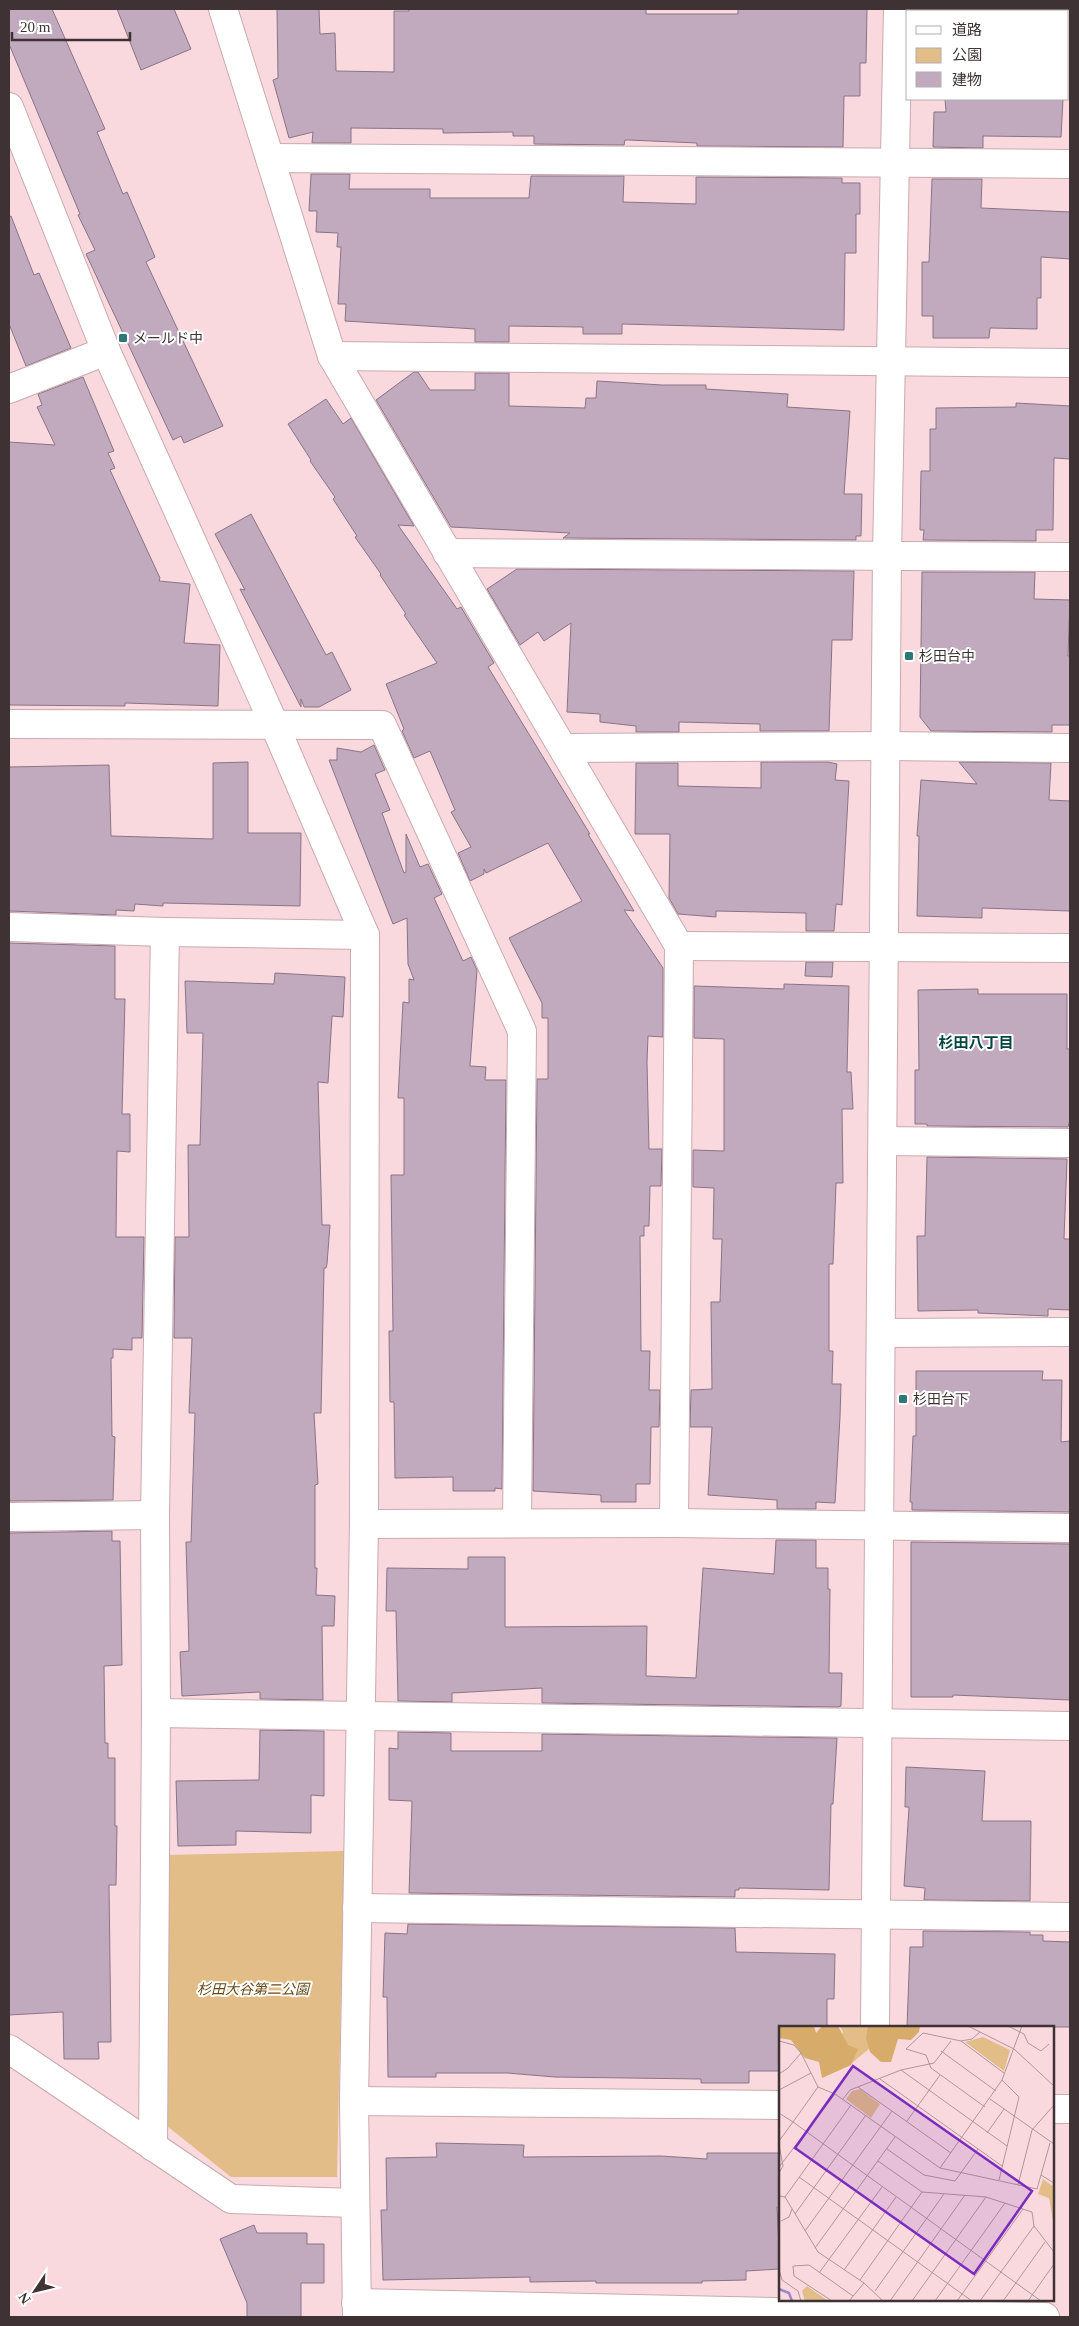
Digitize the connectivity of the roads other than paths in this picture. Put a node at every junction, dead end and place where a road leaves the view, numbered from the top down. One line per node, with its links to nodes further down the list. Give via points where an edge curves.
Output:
1 (223, 9): 5 (street)
2 (898, 9): 6 (street)
3 (9, 107): 4 (street)
4 (18, 157): 8 (street)
5 (270, 158): 6 (street); 9 (street)
6 (894, 164): 7 (street); 10 (street)
7 (1070, 164)
8 (106, 351): 12 (street); 17 (street)
9 (332, 356): 10 (street); 13 (street)
10 (890, 360): 11 (street); 14 (street)
11 (1070, 362)
12 (9, 389)
13 (447, 553): 14 (street); 19 (street)
14 (887, 554): 15 (street); 18 (street)
15 (1070, 557)
16 (9, 724): 17 (street)
17 (275, 726): 23 (street); 33 (street, via 382,725 522,1031)
18 (887, 746): 19 (street); 20 (street); 25 (street)
19 (564, 748): 24 (street)
20 (1070, 748)
21 (9, 927): 22 (street)
22 (165, 932): 23 (street); 31 (street)
23 (365, 935): 35 (street)
24 (679, 946): 25 (street); 34 (street)
25 (885, 946): 26 (street); 27 (street)
26 (1070, 948)
27 (883, 1141): 28 (street); 30 (street)
28 (1070, 1142)
29 (1070, 1332): 30 (street)
30 (882, 1333): 36 (street)
31 (154, 1515): 32 (street); 38 (street)
32 (9, 1517)
33 (517, 1523): 34 (street); 35 (street)
34 (674, 1523): 36 (street)
35 (364, 1524): 39 (street)
36 (880, 1526): 37 (street); 40 (street)
37 (1070, 1528)
38 (156, 1713): 39 (street); 51 (street)
39 (359, 1715): 40 (street); 42 (street)
40 (878, 1723): 41 (street); 43 (street)
41 (1070, 1726)
42 (357, 1908): 43 (street); 47 (street)
43 (874, 1916): 44 (street); 45 (street)
44 (1070, 1917)
45 (875, 2026)
46 (9, 2049): 51 (street)
47 (354, 2101): 48 (street); 52 (street)
48 (779, 2105)
49 (1054, 2109): 50 (street)
50 (1070, 2109)
51 (153, 2147): 52 (street, via 231,2199)
52 (355, 2203): 53 (street)
53 (357, 2310): 54 (street)
54 (870, 2310): 55 (street)
55 (1045, 2317)

